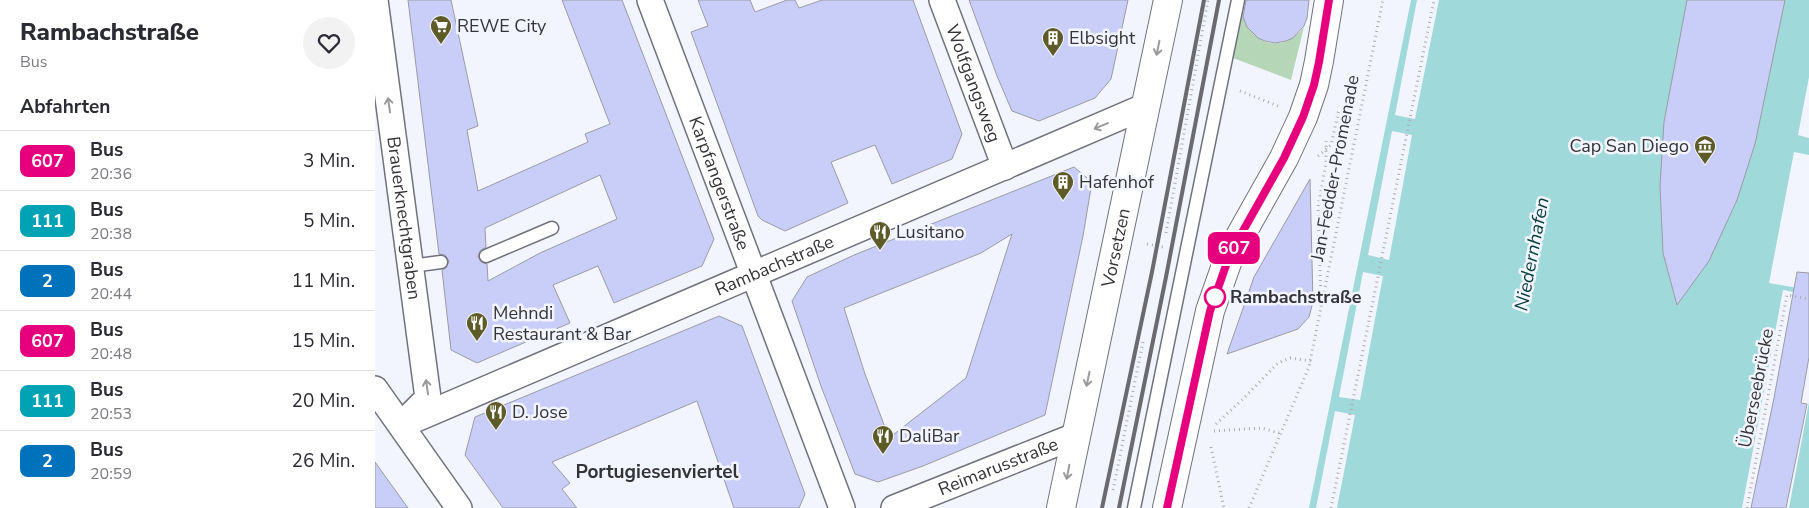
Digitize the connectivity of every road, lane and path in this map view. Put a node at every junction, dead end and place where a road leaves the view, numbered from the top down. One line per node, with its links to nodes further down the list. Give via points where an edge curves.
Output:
1 (375, 0): 21 (street, Brauerknechtgraben, one-way to 1)
2 (650, 0): 22 (street, Karpfangerstraße)
3 (942, 0): 16 (street, Wolfgangsweg)
4 (1168, 0): 11 (main road, Vorsetzen, one-way to 11)
5 (1208, 0): 18 (path)
6 (1238, 0): 10 (lane)
7 (1329, 0): 13 (main road, via 1314,85)
8 (1383, 0): 24 (path, Jan-Fedder-Promenade)
9 (1434, 0): 41 (path)
10 (1220, 82): 13 (path); 37 (lane)
11 (1146, 106): 16 (street, Rambachstraße, one-way to 16); 30 (main road, Vorsetzen, one-way to 30)
12 (1339, 108): 14 (path, via 1331,145)
13 (1303, 117): 38 (main road, via 1284,158 1230,254 1210,311)
14 (1316, 157)
15 (1325, 163): 24 (path, via 1318,207)
16 (1005, 167): 22 (street, Rambachstraße)
17 (551, 228): 19 (lane)
18 (1163, 247)
19 (486, 256)
20 (441, 262): 21 (lane)
21 (411, 266): 28 (street, Brauerknechtgraben, one-way to 21, via 428,398)
22 (754, 274): 28 (street, Rambachstraße); 34 (street, Karpfangerstraße)
23 (1809, 299): 42 (path, Überseebrücke, via 1787,295)
24 (1321, 307): 26 (path, Jan-Fedder-Promenade)
25 (1145, 333): 32 (path)
26 (1311, 361): 29 (path, Jan-Fedder-Promenade); 29 (path, via 1290,358 1278,363 1208,431 1262,428)
27 (375, 388): 28 (street)
28 (402, 425): 33 (street)
29 (1282, 434): 40 (path, Jan-Fedder-Promenade)
30 (1075, 436): 35 (street, Reimarusstraße); 36 (main road, Vorsetzen, one-way to 36)
31 (1210, 441): 39 (path)
32 (1111, 499)
33 (459, 508)
34 (842, 508)
35 (894, 508)
36 (1061, 508)
37 (1133, 508)
38 (1167, 508)
39 (1224, 508)
40 (1249, 508)
41 (1331, 508)
42 (1747, 508)

